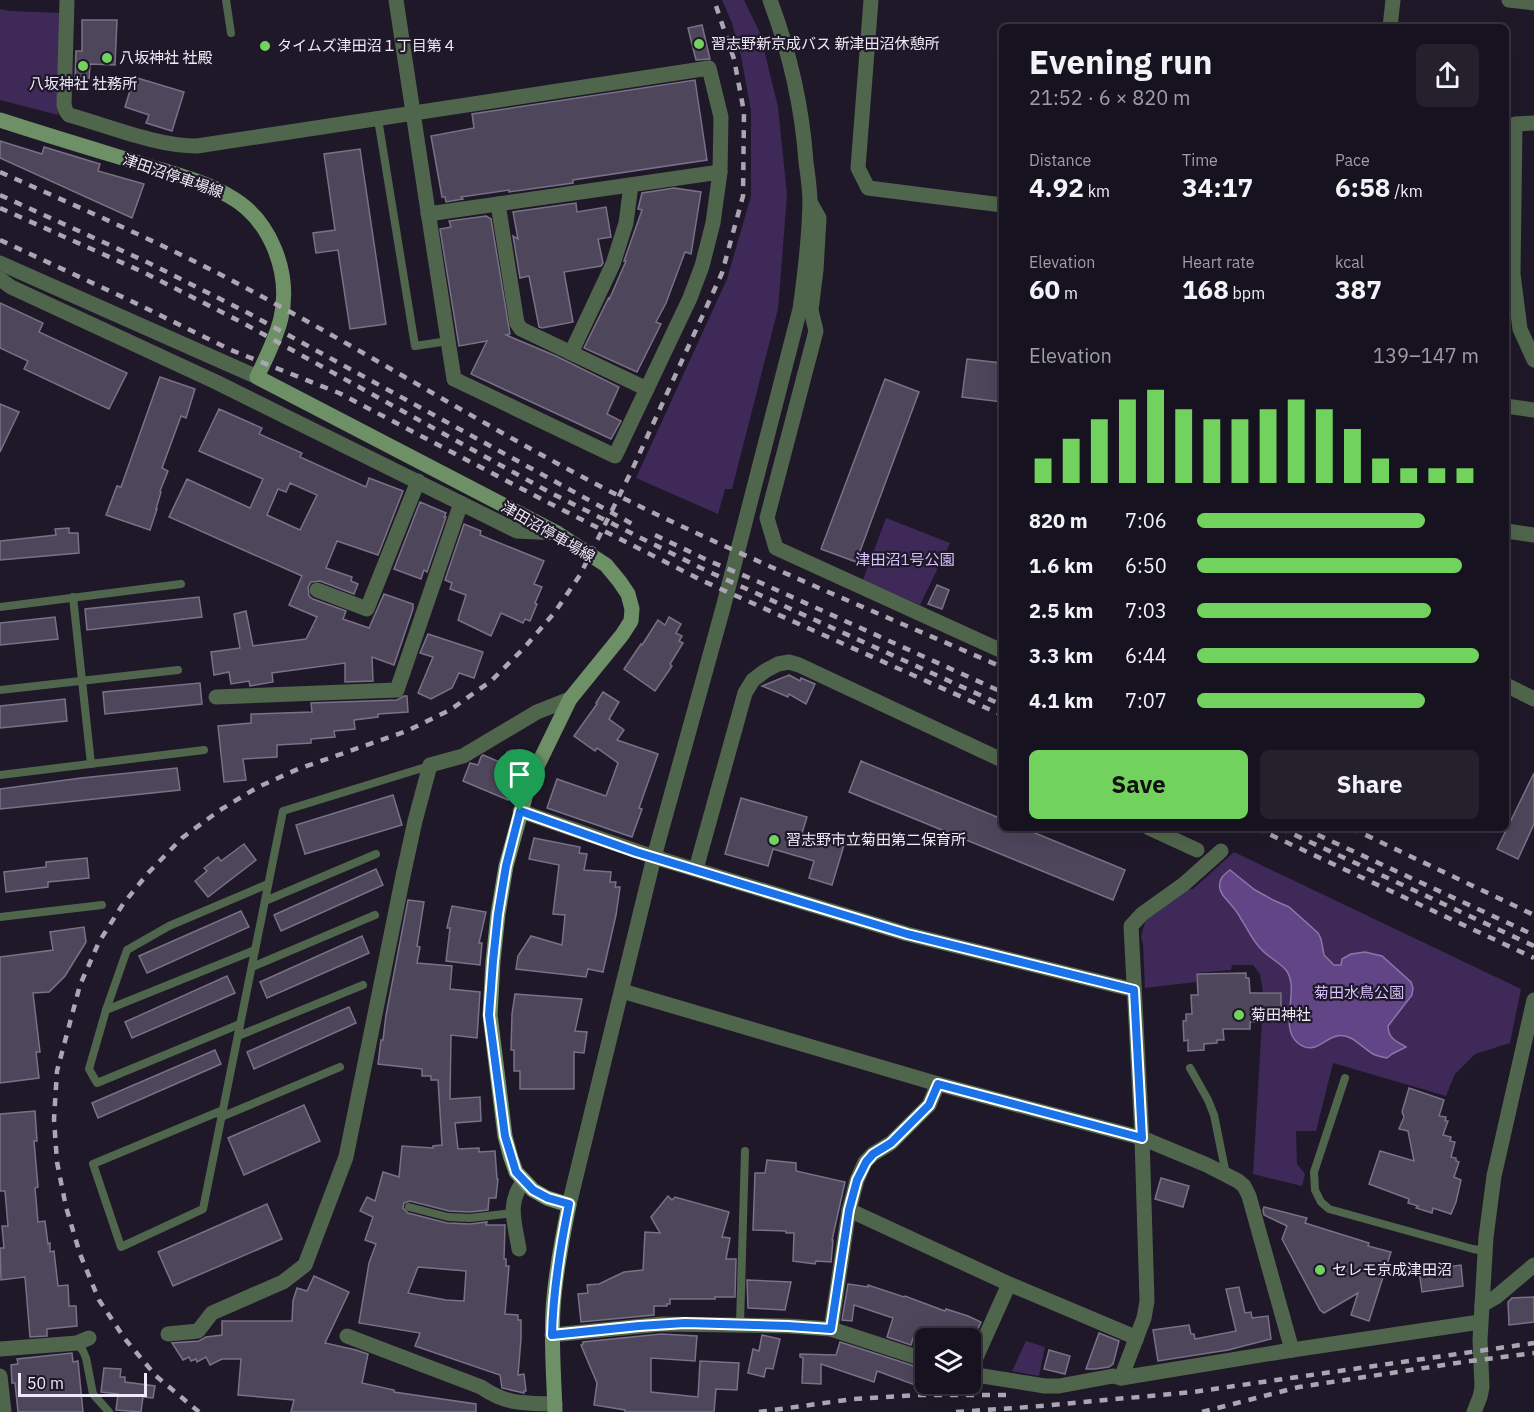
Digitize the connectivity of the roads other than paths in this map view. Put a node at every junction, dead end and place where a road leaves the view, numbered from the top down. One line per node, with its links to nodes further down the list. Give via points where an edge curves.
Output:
1 (67, 0): 12 (street, via 64,105 69,115 165,143 197,146)
2 (226, 0): 10 (lane)
3 (396, 0): 11 (street)
4 (770, 0): 17 (street, via 801,107)
5 (871, 0): 19 (street, via 858,168 868,188)
6 (1393, 0): 9 (street)
7 (1509, 0): 8 (street)
8 (1534, 3)
9 (1390, 24)
10 (231, 33)
11 (413, 113): 12 (street); 15 (street, via 709,68 721,117); 20 (street)
12 (378, 119): 24 (lane, via 415,346)
13 (0, 120): 27 (main road, 津田沼停車場線, via 197,181 230,196 250,212 266,231 275,251 284,295 274,341)
14 (1534, 123): 22 (street, via 1515,124)
15 (720, 172): 16 (street); 28 (street, via 702,266)
16 (631, 185): 18 (street); 25 (street, via 626,223 613,264)
17 (810, 202): 40 (street, via 819,218 811,310 816,332 767,518 777,548); 58 (street, via 800,309)
18 (498, 204): 20 (street); 25 (street, via 517,323 521,330)
19 (999, 205)
20 (428, 214): 24 (street)
21 (0, 263): 27 (street)
22 (1510, 273): 26 (street, via 1520,329)
23 (0, 279): 31 (street)
24 (448, 340): 28 (street, via 454,379 615,456)
25 (571, 353): 28 (street)
26 (1534, 360)
27 (257, 377): 34 (main road, 津田沼停車場線)
28 (647, 389)
29 (1509, 406): 30 (street)
30 (1534, 410)
31 (418, 482): 32 (street); 37 (street, via 367,609)
32 (461, 503): 34 (street, via 517,531); 45 (street, via 397,690)
33 (1509, 531): 35 (street)
34 (557, 533): 46 (main road, 津田沼停車場線, via 606,565 628,594 632,609 631,621 622,635)
35 (1534, 535)
36 (181, 584): 38 (lane)
37 (317, 590)
38 (74, 597): 39 (lane); 42 (lane)
39 (0, 607)
40 (999, 650)
41 (178, 670): 42 (lane)
42 (82, 681): 44 (lane); 50 (lane)
43 (1509, 686): 47 (street)
44 (0, 690)
45 (216, 697)
46 (570, 699): 51 (street, via 537,712 462,756); 53 (main road, 津田沼停車場線, via 529,783)
47 (1534, 699)
48 (204, 750): 50 (lane)
49 (999, 759): 59 (street, via 799,665 778,664 753,680 745,693)
50 (91, 764): 52 (lane)
51 (430, 765): 60 (lane, via 283,811); 95 (street, via 403,876 346,1157 305,1265 283,1282 212,1313 198,1331)
52 (0, 775)
53 (520, 811): 58 (street); 82 (main road, 津田沼停車場線, via 498,914 489,1015 505,1136 516,1172)
54 (1156, 831): 55 (street)
55 (1197, 850)
56 (1221, 851): 68 (street, via 1131,926)
57 (376, 854): 61 (lane)
58 (654, 857): 59 (street); 69 (street)
59 (696, 870): 68 (street, via 907,934)
60 (268, 884): 61 (lane); 71 (lane, via 169,926 127,950)
61 (265, 901): 65 (lane)
62 (102, 905): 64 (lane)
63 (375, 915): 66 (lane)
64 (0, 917)
65 (255, 950): 66 (lane); 71 (lane)
66 (252, 967): 72 (lane)
67 (363, 985): 73 (lane)
68 (1134, 990): 79 (street)
69 (622, 991): 77 (street); 83 (street)
70 (1534, 1000): 88 (street, via 1494,1176)
71 (106, 1010): 72 (lane, via 89,1069 97,1083)
72 (240, 1024): 73 (lane)
73 (238, 1036): 78 (lane)
74 (340, 1067): 78 (lane)
75 (1190, 1068): 81 (lane, via 1214,1115)
76 (1345, 1078): 88 (lane, via 1314,1172 1315,1190 1321,1202 1329,1209)
77 (938, 1084): 79 (street); 85 (street, via 929,1105 866,1162)
78 (222, 1114): 78 (lane, via 203,1209 121,1247 93,1164)
79 (1142, 1138): 81 (street); 99 (street, via 1147,1301)
80 (745, 1151): 93 (lane)
81 (1227, 1175): 102 (street, via 1244,1186 1250,1196)
82 (524, 1181): 83 (main road, 津田沼停車場線, via 548,1198); 86 (street, via 513,1199)
83 (569, 1204): 96 (main road)
84 (409, 1208): 86 (lane, via 448,1217)
85 (849, 1210): 90 (street); 94 (street)
86 (513, 1213): 87 (street)
87 (519, 1248)
88 (1485, 1251): 91 (street)
89 (1534, 1265): 91 (street)
90 (1010, 1284): 99 (street); 100 (street)
91 (1482, 1305): 92 (street)
92 (1480, 1322): 102 (street); 110 (street, via 1482,1387)
93 (740, 1324): 94 (street); 96 (street, via 662,1324)
94 (831, 1329): 103 (street)
95 (168, 1334)
96 (552, 1335): 107 (main road)
97 (347, 1336): 107 (street, via 481,1387 505,1400)
98 (83, 1340): 101 (street); 109 (lane, via 93,1394)
99 (1136, 1340): 106 (street)
100 (981, 1348)
101 (0, 1349)
102 (1292, 1350): 106 (street)
103 (915, 1356)
104 (981, 1374): 106 (street, via 1045,1386)
105 (0, 1376): 108 (street)
106 (1121, 1378)
107 (555, 1408)
108 (4, 1412)
109 (109, 1412)
110 (1474, 1412)

